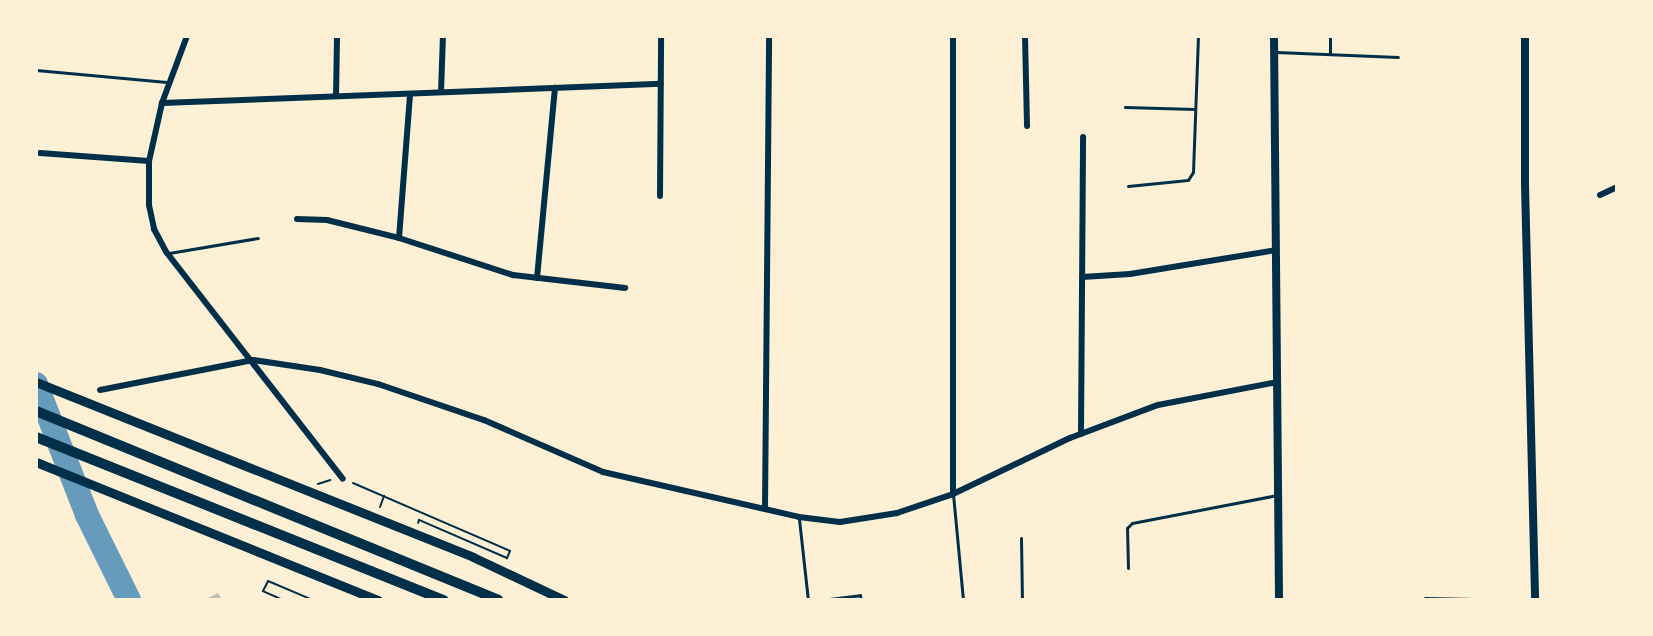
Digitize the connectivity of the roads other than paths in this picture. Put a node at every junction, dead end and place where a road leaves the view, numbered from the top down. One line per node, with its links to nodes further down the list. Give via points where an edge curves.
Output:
1 (188, 36): 16 (street)
2 (337, 36): 21 (street)
3 (443, 36): 19 (street)
4 (661, 36): 17 (street)
5 (769, 36): 52 (street)
6 (953, 36): 50 (street)
7 (1025, 36): 25 (street)
8 (1198, 36): 24 (lane)
9 (1274, 36): 12 (main road)
10 (1330, 36): 13 (lane)
11 (1525, 36): 67 (main road)
12 (1274, 52): 13 (lane); 36 (main road)
13 (1330, 54): 14 (lane)
14 (1398, 57)
15 (36, 70): 16 (lane)
16 (170, 82): 22 (street)
17 (661, 84): 18 (street); 32 (street)
18 (555, 88): 19 (street); 39 (street)
19 (441, 92): 20 (street)
20 (410, 94): 21 (street); 35 (street)
21 (336, 96): 22 (street)
22 (162, 103): 28 (street)
23 (1125, 107): 24 (lane)
24 (1196, 109): 29 (lane, via 1193,172 1188,180)
25 (1027, 126)
26 (1083, 137): 38 (street)
27 (40, 153): 28 (street)
28 (149, 161): 37 (street, via 148,205 154,229)
29 (1128, 186)
30 (1617, 187): 31 (street)
31 (1600, 195)
32 (660, 196)
33 (297, 219): 35 (street, via 327,220)
34 (258, 238): 37 (lane)
35 (399, 238): 39 (street, via 495,270)
36 (1276, 250): 38 (street, via 1130,274); 43 (main road)
37 (167, 253): 41 (street)
38 (1082, 277): 46 (street)
39 (537, 278): 40 (street)
40 (625, 288)
41 (253, 360): 44 (street); 49 (street); 52 (street, via 369,382 484,420 603,472)
42 (36, 382): 60 (highway, via 473,557)
43 (1278, 382): 46 (street, via 1158,405); 51 (main road)
44 (100, 390)
45 (36, 411): 59 (highway)
46 (1081, 434): 50 (street)
47 (36, 437): 58 (highway)
48 (36, 462): 57 (highway)
49 (344, 479)
50 (953, 494): 53 (street, via 873,519 840,522); 64 (lane)
51 (1279, 495): 55 (lane, via 1132,523 1127,528); 66 (main road)
52 (765, 508): 53 (street)
53 (799, 517): 61 (lane)
54 (1021, 538): 65 (lane)
55 (1128, 568)
56 (1425, 598): 67 (lane)
57 (378, 600)
58 (444, 600)
59 (498, 600)
60 (564, 600)
61 (808, 600)
62 (821, 600): 63 (lane, via 860,596)
63 (861, 600)
64 (963, 600)
65 (1022, 600)
66 (1280, 600)
67 (1536, 600)

